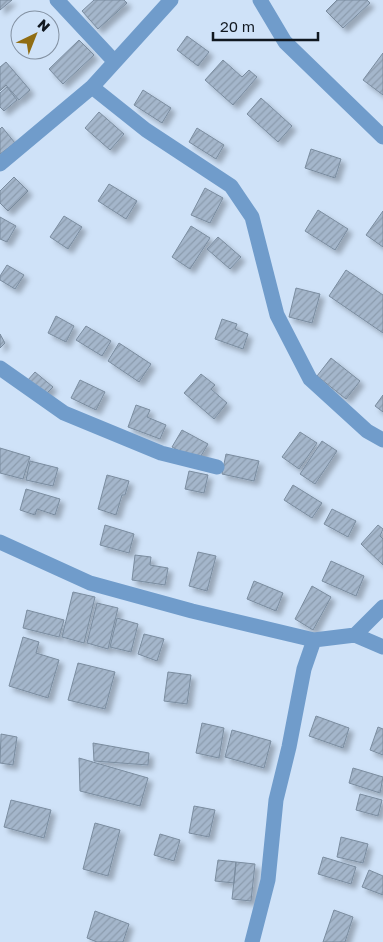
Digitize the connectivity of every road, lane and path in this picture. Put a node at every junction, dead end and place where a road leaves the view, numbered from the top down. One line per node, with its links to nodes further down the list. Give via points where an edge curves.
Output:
1 (57, 0): 4 (street)
2 (171, 0): 4 (street)
3 (260, 0): 6 (street, via 285,42)
4 (114, 61): 5 (street)
5 (92, 87): 7 (street); 9 (street, via 146,130 231,186 252,217 277,315 310,379 367,431)
6 (383, 137)
7 (0, 164)
8 (0, 368): 10 (street, via 64,413 161,453)
9 (383, 440)
10 (217, 467)
11 (0, 542): 14 (street, via 90,584)
12 (383, 607): 13 (street)
13 (355, 635): 14 (street); 15 (street)
14 (314, 640): 16 (street, via 304,669 276,800 268,880)
15 (383, 647)
16 (252, 942)

